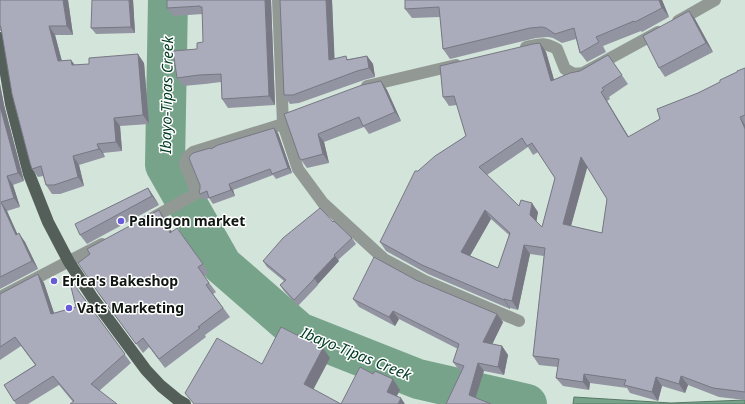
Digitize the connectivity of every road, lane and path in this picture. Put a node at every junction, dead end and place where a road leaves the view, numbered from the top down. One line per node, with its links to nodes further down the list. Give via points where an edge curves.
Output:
1 (278, 0): 8 (street)
2 (715, 0): 4 (street, via 584,73 574,74 564,69 557,48 549,44)
3 (0, 38): 11 (main road, via 11,104 29,174 48,222)
4 (516, 50)
5 (470, 61): 6 (street)
6 (359, 89)
7 (297, 112): 8 (street)
8 (283, 121): 9 (street, via 193,152 187,157 185,164 197,193); 13 (street, via 298,169 323,203 384,259 425,282)
9 (137, 226)
10 (110, 240): 11 (street)
11 (69, 262): 12 (street); 14 (main road, via 92,298 146,370 161,386)
12 (0, 297)
13 (519, 321)
14 (185, 404)

